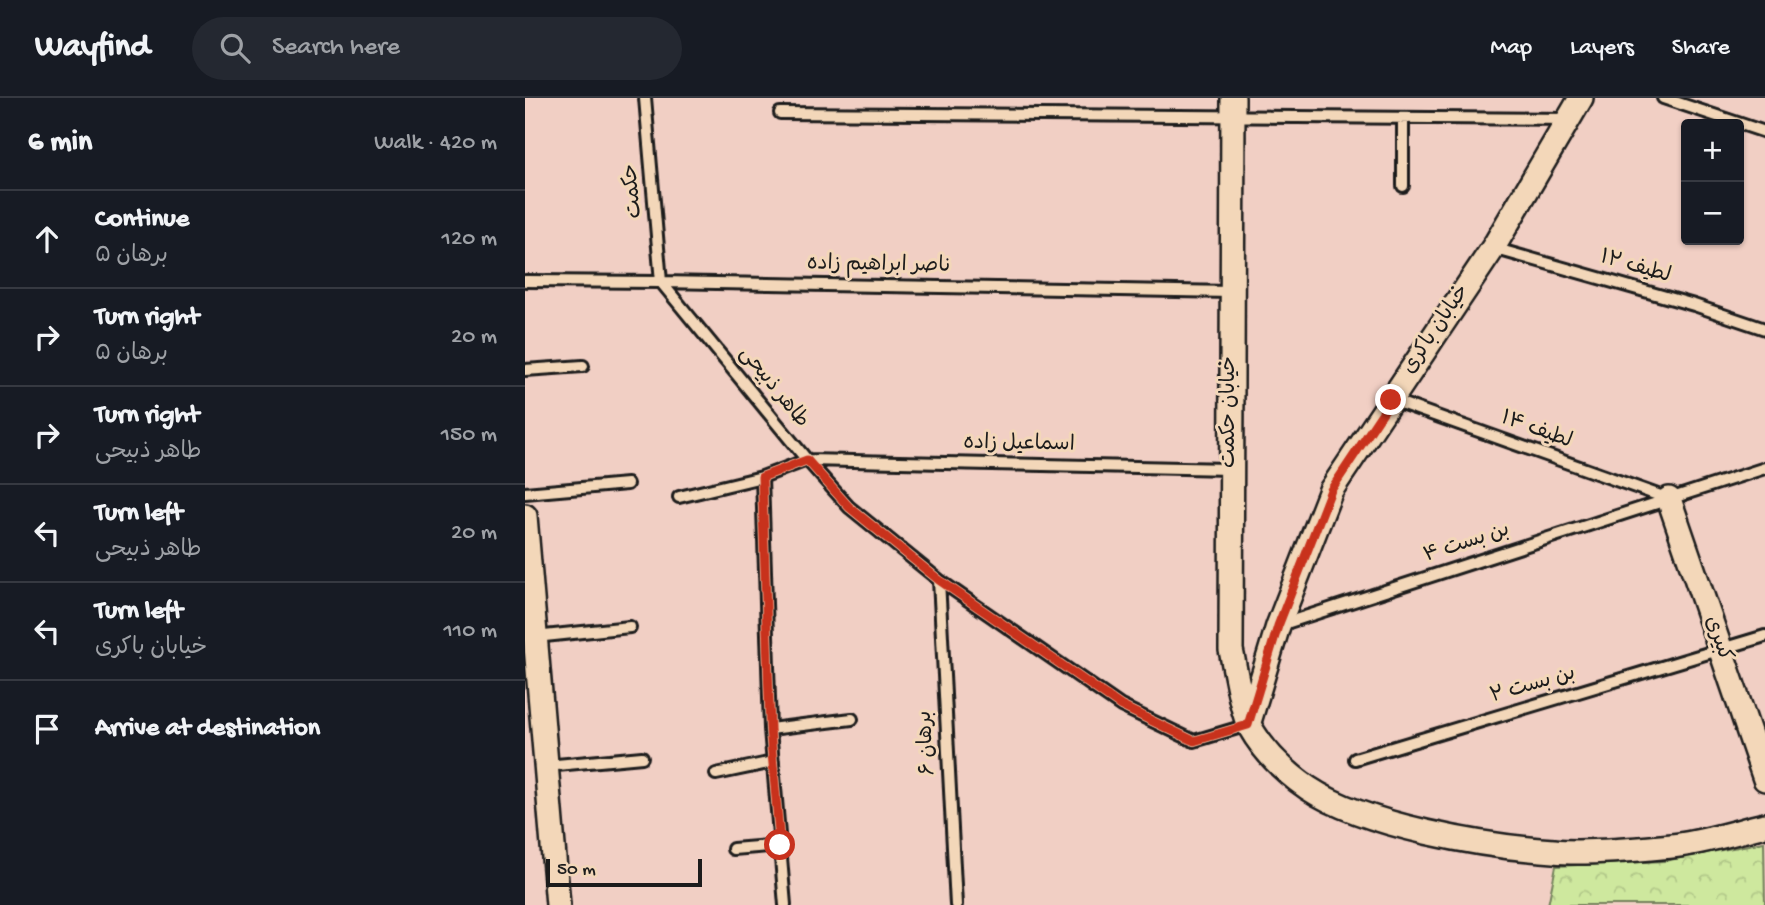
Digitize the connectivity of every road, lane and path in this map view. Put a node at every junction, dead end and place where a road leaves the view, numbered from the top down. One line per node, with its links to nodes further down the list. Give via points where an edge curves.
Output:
1 (645, 98): 12 (lane, حکمت)
2 (1580, 98): 7 (street, خیابان باکری)
3 (1663, 98): 8 (lane)
4 (1233, 107): 5 (lane); 6 (lane); 13 (street, خیابان حکمت)
5 (781, 113)
6 (1403, 118): 7 (lane); 9 (lane)
7 (1569, 119): 10 (street, خیابان باکری)
8 (1765, 132)
9 (1403, 186)
10 (1493, 248): 14 (lane, لطیف ۱۲); 17 (street, خیابان باکری)
11 (525, 281): 12 (lane, ناصر ابراهیم زاده)
12 (661, 282): 13 (lane, ناصر ابراهیم زاده); 18 (lane, طاهر ذبیحی)
13 (1232, 292): 20 (street, خیابان حکمت)
14 (1765, 329)
15 (583, 366): 16 (lane)
16 (525, 370)
17 (1391, 400): 25 (lane, لطیف ۱۴); 28 (street, خیابان باکری, via 1331,490)
18 (807, 460): 20 (lane, اسماعیل زاده); 21 (lane); 27 (lane, طاهر ذبیحی, via 849,507)
19 (1765, 468): 25 (lane, بن بست ۴)
20 (1230, 470): 34 (street, خیابان حکمت, via 1231,650)
21 (762, 477): 24 (lane); 35 (lane)
22 (628, 484): 23 (lane)
23 (525, 493)
24 (679, 497)
25 (1669, 499): 28 (lane, بن بست ۴); 32 (street, کبیری)
26 (525, 516): 31 (street)
27 (939, 580): 34 (lane, طاهر ذبیحی, via 1121,706 1194,741); 47 (lane, برهان ۶)
28 (1278, 626): 34 (street, خیابان باکری)
29 (630, 627): 31 (lane)
30 (1765, 636): 32 (lane, بن بست ۲)
31 (535, 637): 39 (street)
32 (1721, 651): 37 (lane, بن بست ۲); 41 (street, کبیری)
33 (852, 719): 35 (lane)
34 (1248, 725): 42 (street, via 1273,760 1309,788 1343,806 1426,832 1556,852 1664,847)
35 (770, 729): 38 (lane)
36 (642, 757): 39 (lane)
37 (1355, 758)
38 (773, 762): 40 (lane); 43 (lane)
39 (546, 766): 45 (street)
40 (716, 774)
41 (1765, 779)
42 (1765, 825)
43 (780, 845): 44 (lane); 46 (lane)
44 (733, 849)
45 (558, 905)
46 (785, 905)
47 (955, 905)

